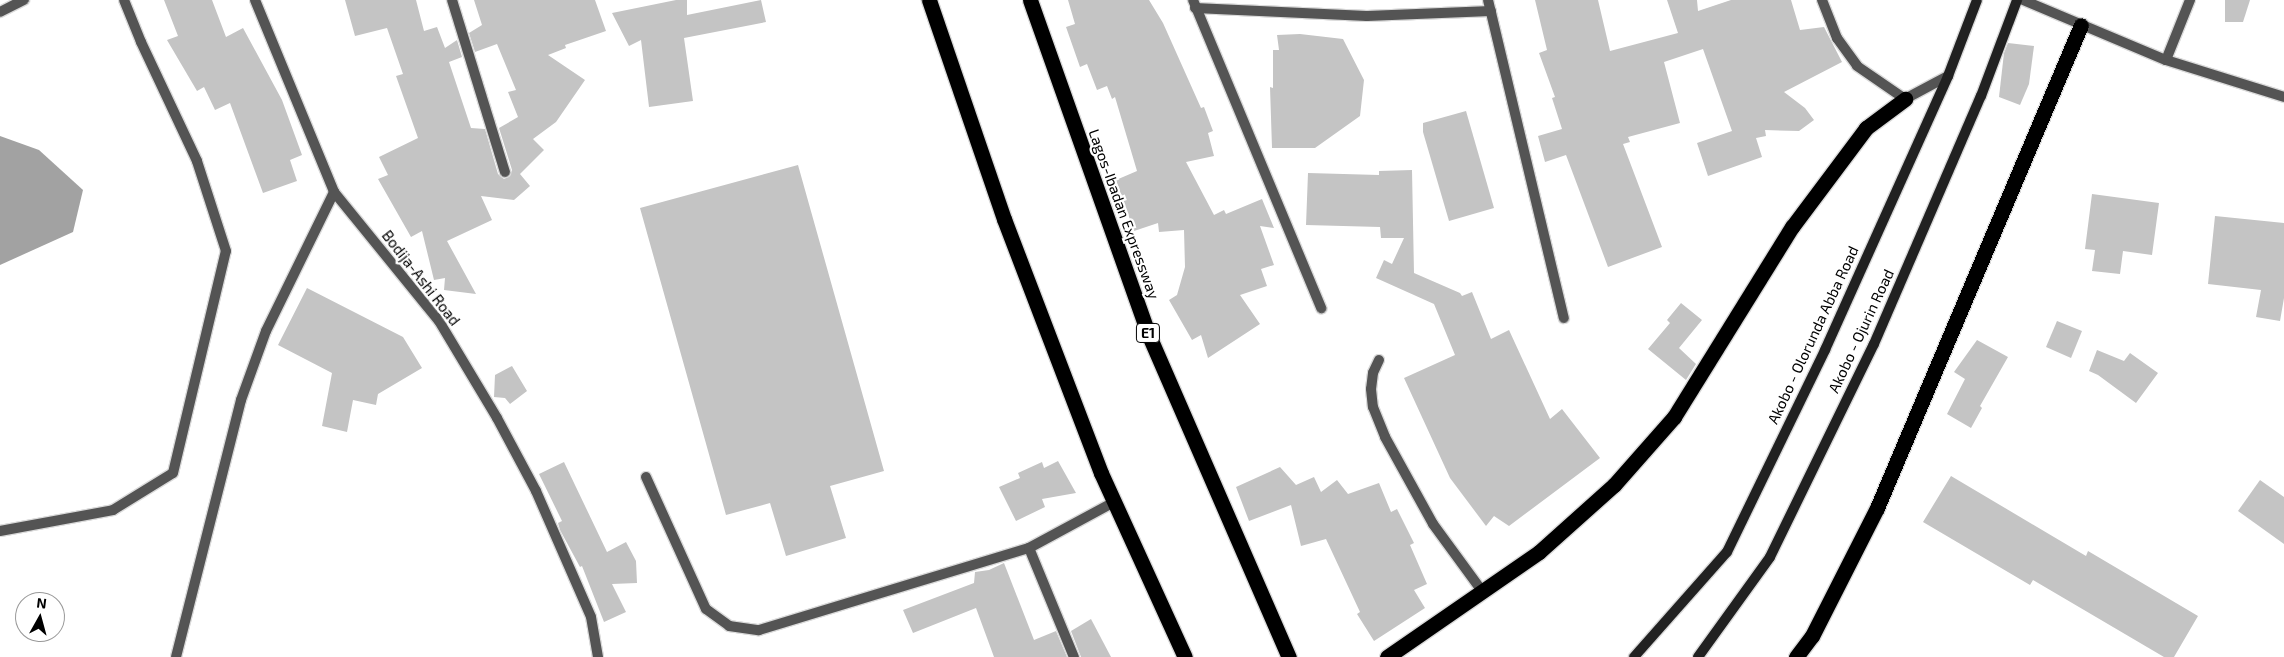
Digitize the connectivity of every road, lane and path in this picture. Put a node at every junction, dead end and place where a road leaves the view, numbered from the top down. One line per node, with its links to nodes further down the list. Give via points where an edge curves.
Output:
1 (24, 0): 15 (street)
2 (124, 0): 28 (street, via 198,162 226,251 173,473 113,510)
3 (255, 0): 22 (street, Bodija-Ashi Road)
4 (452, 0): 21 (street)
5 (929, 0): 27 (highway, via 1004,219)
6 (1030, 0): 35 (highway, Lagos-Ibadan Expressway / E1, via 1147,331)
7 (1488, 0): 14 (street)
8 (1822, 0): 20 (street, via 1837,38 1857,66)
9 (1977, 0): 18 (main road, Akobo - Olorunda Abba Road)
10 (2017, 0): 38 (main road, Akobo - Ojurin Road, via 1981,96 1865,362 1770,557)
11 (2024, 0): 16 (street)
12 (2190, 0): 17 (street)
13 (1194, 4): 14 (street, via 1367,16); 23 (street)
14 (1490, 11): 24 (street)
15 (0, 12)
16 (2080, 25): 17 (street); 39 (highway, via 1877,508 1812,636)
17 (2166, 60): 19 (street)
18 (1948, 76): 20 (street); 37 (main road, Akobo - Olorunda Abba Road, via 1825,350 1727,552)
19 (2284, 97)
20 (1905, 99): 30 (highway, via 1866,128 1792,226 1674,418 1652,444 1614,485 1540,552)
21 (505, 172)
22 (334, 192): 31 (street, via 266,331 241,400); 32 (street, Bodija-Ashi Road, via 439,321 497,418 536,491 590,617)
23 (1321, 308)
24 (1564, 318)
25 (1379, 360): 30 (street, via 1371,389 1373,407 1385,438 1433,524)
26 (646, 478): 29 (street, via 706,609 728,626 759,630)
27 (1114, 502): 29 (street); 34 (highway)
28 (0, 531)
29 (1029, 548): 33 (street)
30 (1482, 592): 36 (highway)
31 (176, 657)
32 (598, 657)
33 (1074, 657)
34 (1185, 657)
35 (1289, 657)
36 (1387, 657)
37 (1634, 657)
38 (1698, 657)
39 (1796, 657)

